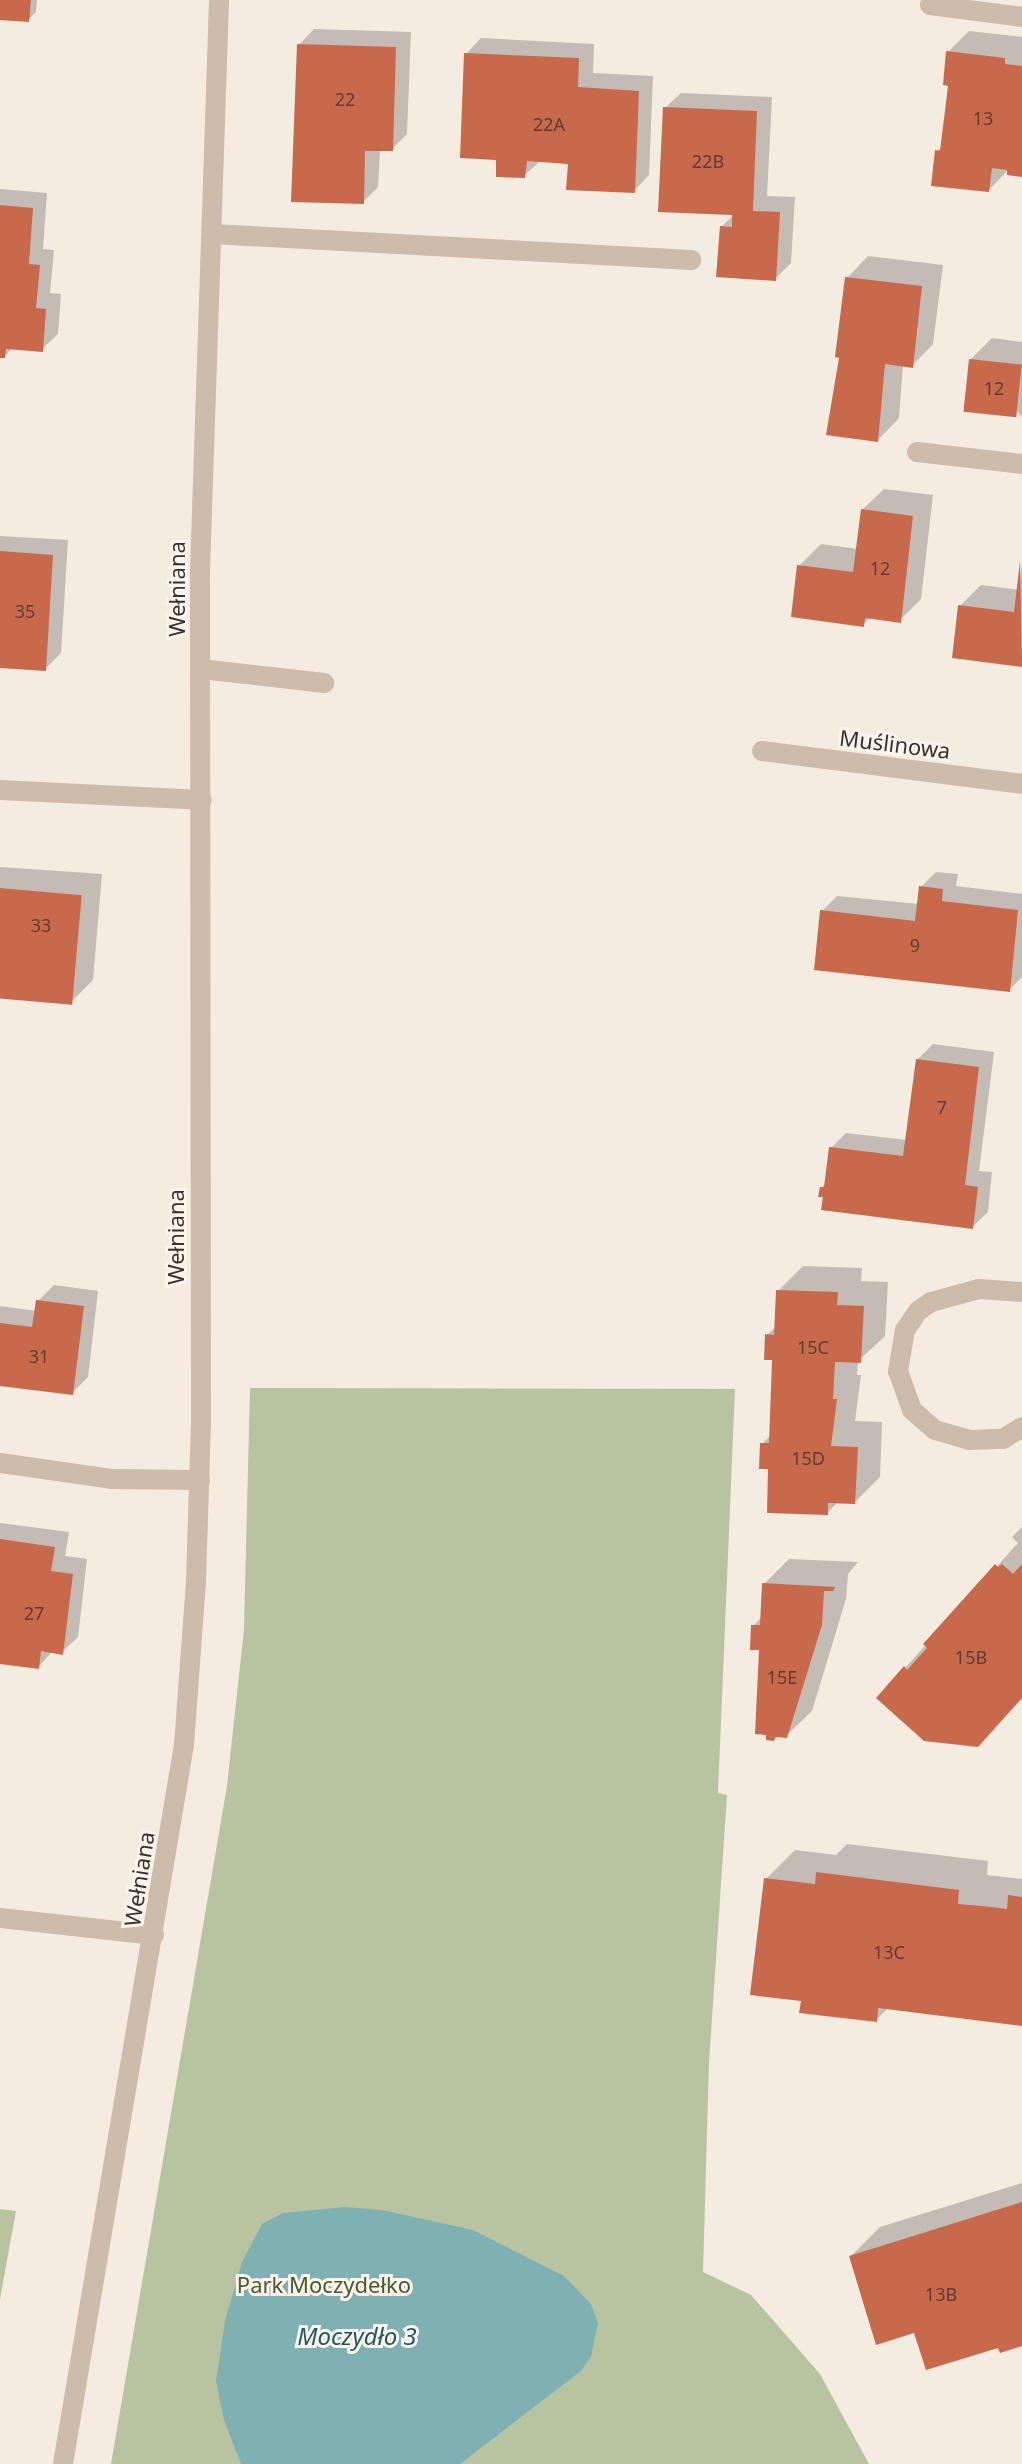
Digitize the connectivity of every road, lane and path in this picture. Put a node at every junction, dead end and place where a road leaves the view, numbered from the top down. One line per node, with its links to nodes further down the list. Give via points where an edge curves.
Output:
1 (219, 0): 4 (street, Wełniana)
2 (930, 5): 3 (street)
3 (1022, 17)
4 (212, 234): 5 (street); 8 (street, Wełniana)
5 (691, 260)
6 (917, 452): 7 (street)
7 (1022, 464)
8 (201, 669): 9 (street); 13 (street, Wełniana)
9 (324, 683)
10 (762, 751): 11 (street, Muślinowa)
11 (1022, 784)
12 (0, 790): 13 (street)
13 (202, 800): 17 (street, Wełniana)
14 (1022, 1292): 15 (street, via 979,1289 931,1302 905,1330 898,1371 912,1410 935,1430 969,1440 1003,1439)
15 (1022, 1427)
16 (0, 1463): 17 (street, via 113,1479)
17 (200, 1480): 19 (street, Wełniana, via 184,1745)
18 (0, 1918): 19 (street)
19 (154, 1935): 20 (street, Wełniana)
20 (63, 2464)

